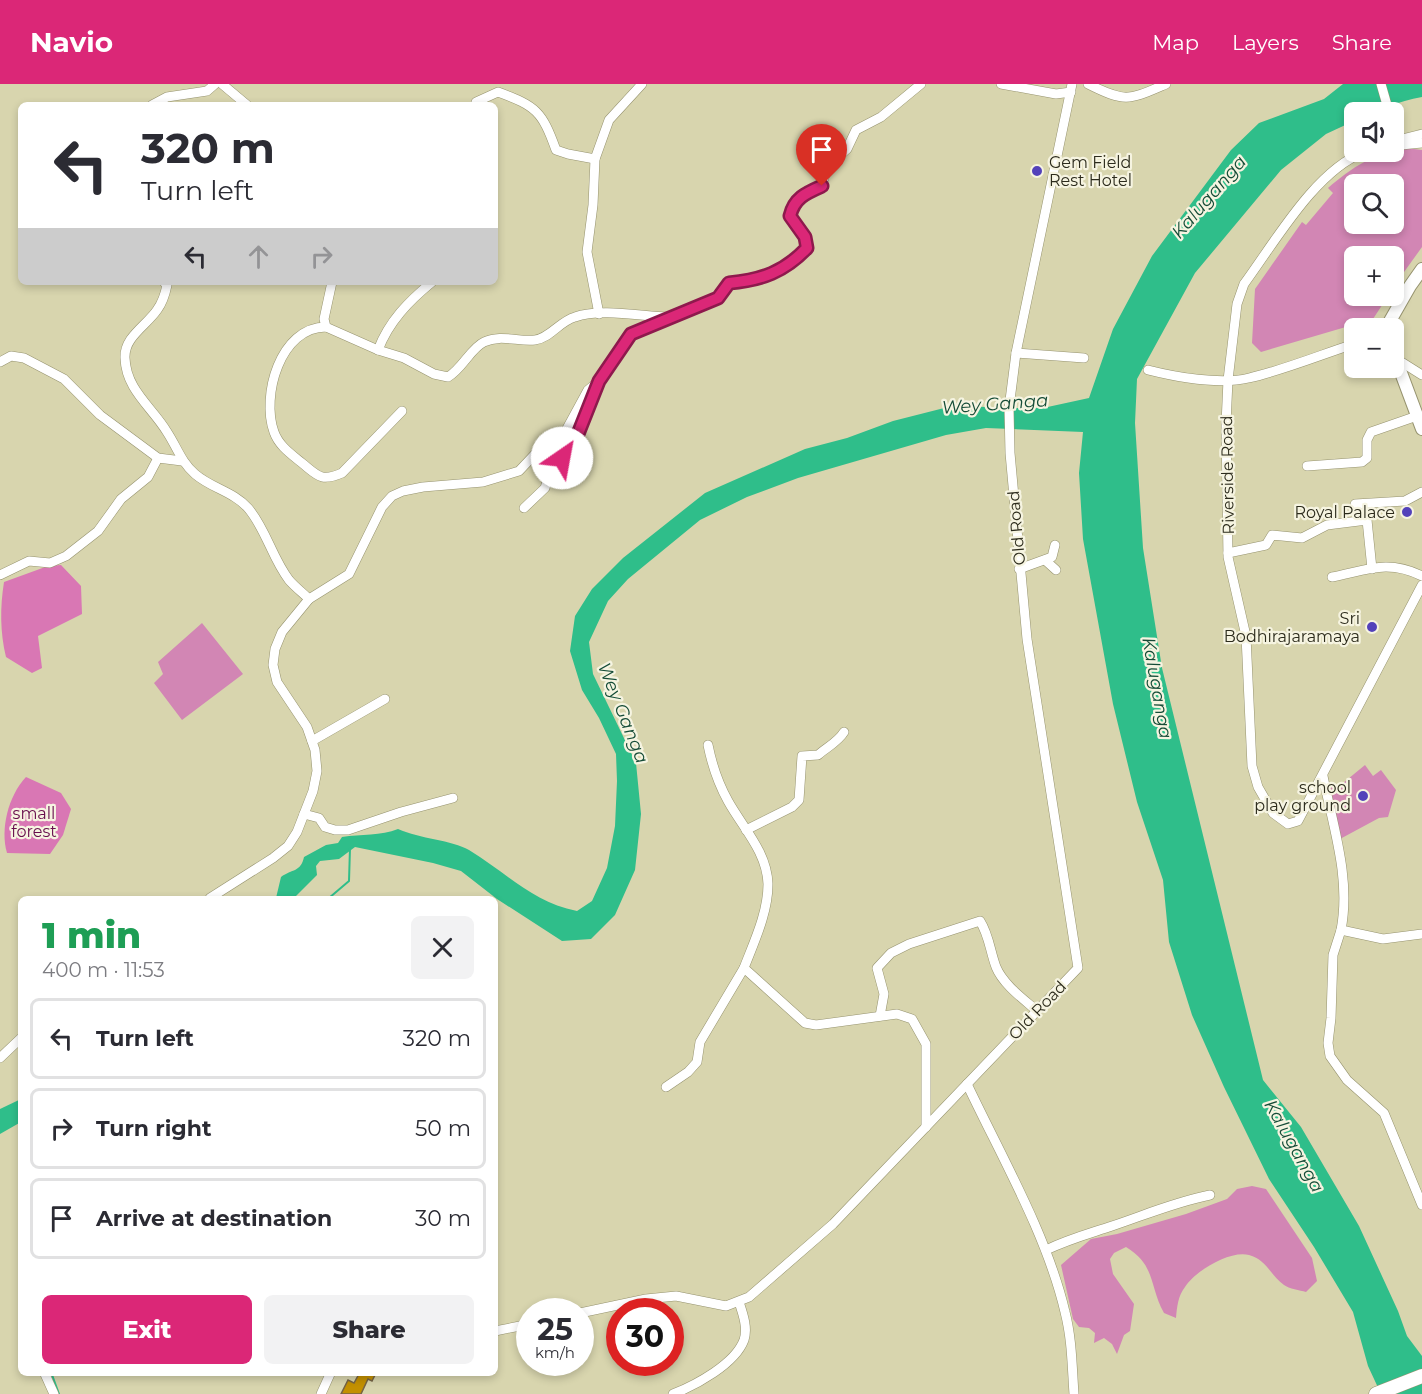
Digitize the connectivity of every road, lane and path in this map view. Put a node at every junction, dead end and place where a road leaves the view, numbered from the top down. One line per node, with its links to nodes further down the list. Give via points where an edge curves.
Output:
1 (215, 84): 10 (street, via 207,91)
2 (222, 84): 11 (street)
3 (642, 84): 18 (street, via 609,120)
4 (921, 84): 25 (street, via 880,117 856,130 847,149 831,163 822,186 800,196 792,205 790,216 805,237 807,248 792,264 755,281 729,283 718,298)
5 (1001, 84): 9 (street, via 1056,94)
6 (1088, 84): 7 (street, via 1115,97 1132,99)
7 (1166, 84)
8 (1381, 84): 13 (street)
9 (1072, 88): 30 (street, Old Road)
10 (158, 102)
11 (243, 102)
12 (476, 102): 18 (street, via 498,92 523,101 546,122 556,150)
13 (1386, 102)
14 (1422, 134): 15 (street)
15 (1404, 140)
16 (1422, 143): 17 (street)
17 (1404, 145)
18 (595, 159): 24 (street, via 587,252)
19 (1345, 162): 37 (street, Riverside Road, via 1320,180 1244,284)
20 (1422, 269): 26 (main road)
21 (167, 285): 43 (street, via 164,299 130,338 124,356 133,388 167,432)
22 (331, 285): 27 (street)
23 (428, 285): 29 (street, via 407,302)
24 (599, 314): 25 (street); 29 (street, via 574,317 541,339 483,342 448,377)
25 (670, 317): 38 (street, via 631,334)
26 (1392, 318)
27 (326, 327): 29 (street); 39 (street, via 304,331 284,351 273,384 272,423 283,448 320,478 330,478 354,462)
28 (1344, 347): 37 (street, via 1248,379)
29 (378, 350)
30 (1016, 353): 31 (street); 51 (street, Old Road, via 1009,408)
31 (1084, 358)
32 (0, 362): 42 (street, via 11,356 24,358 64,379 100,415)
33 (1404, 363): 35 (street)
34 (1148, 370): 37 (street)
35 (1422, 375)
36 (1402, 378): 40 (main road)
37 (1228, 380): 49 (street, Riverside Road)
38 (599, 381): 47 (street, via 574,444 550,472 545,488); 58 (street, via 588,390 563,436 536,453 519,471 483,483 423,487 392,496 382,507 349,574)
39 (402, 411)
40 (1417, 416): 41 (main road); 44 (street, via 1371,432 1362,462)
41 (1422, 429)
42 (158, 458): 43 (street); 54 (street, via 148,477 121,499 98,531 66,556 50,563 28,561)
43 (182, 461): 58 (street, via 196,475 248,508 289,580)
44 (1307, 466)
45 (1422, 492): 46 (street, via 1405,501)
46 (1355, 504)
47 (524, 508)
48 (1055, 545): 50 (street, via 1052,557)
49 (1228, 553): 52 (street, via 1266,545 1272,535 1302,538 1327,525 1367,520); 63 (street, Riverside Road, via 1246,636 1252,766 1258,787 1273,813 1288,824 1298,821)
50 (1045, 560): 51 (street); 53 (street)
51 (1019, 569): 71 (street, Old Road, via 1026,639 1078,968)
52 (1372, 569): 55 (street, via 1393,565); 56 (street)
53 (1056, 570)
54 (0, 575)
55 (1422, 576)
56 (1332, 578)
57 (1422, 585): 63 (street)
58 (309, 599): 61 (street, via 282,632 273,665 277,682)
59 (385, 699): 61 (street)
60 (844, 732): 66 (street, via 818,755 802,756 799,800)
61 (312, 741): 65 (street, via 317,771)
62 (708, 745): 66 (street, via 714,770)
63 (1323, 776): 68 (street, via 1344,876)
64 (453, 798): 65 (street, via 348,830 335,830 319,818)
65 (304, 814): 67 (street, via 288,846)
66 (746, 830): 70 (street, via 762,857 768,884 762,921)
67 (213, 896)
68 (1341, 930): 69 (street, via 1383,939); 79 (street, via 1333,955 1330,1056 1347,1080 1384,1113)
69 (1422, 934)
70 (744, 968): 72 (street, via 805,1023 816,1025); 76 (street, via 700,1042 697,1062)
71 (1036, 1010): 72 (street, via 997,969 987,931 980,921 891,953 877,968 884,994); 75 (street, Old Road)
72 (880, 1016): 77 (street, via 897,1014 912,1019 926,1044)
73 (18, 1041): 74 (street)
74 (0, 1058)
75 (967, 1084): 77 (street, Old Road); 82 (street)
76 (666, 1088)
77 (926, 1127): 83 (street, Old Road, via 833,1224)
78 (1422, 1173): 79 (street)
79 (1411, 1176): 81 (street)
80 (1210, 1195): 82 (street, via 1174,1203)
81 (1422, 1205)
82 (1046, 1250): 93 (street, via 1071,1341)
83 (739, 1302): 84 (street, via 726,1306 676,1296); 92 (street, via 746,1329 737,1353 697,1384)
84 (594, 1310)
85 (516, 1327): 86 (street)
86 (498, 1330)
87 (46, 1376): 90 (street)
88 (329, 1376): 91 (street)
89 (1422, 1376): 94 (highway)
90 (54, 1394)
91 (321, 1394)
92 (673, 1394)
93 (1074, 1394)
94 (1376, 1394)

